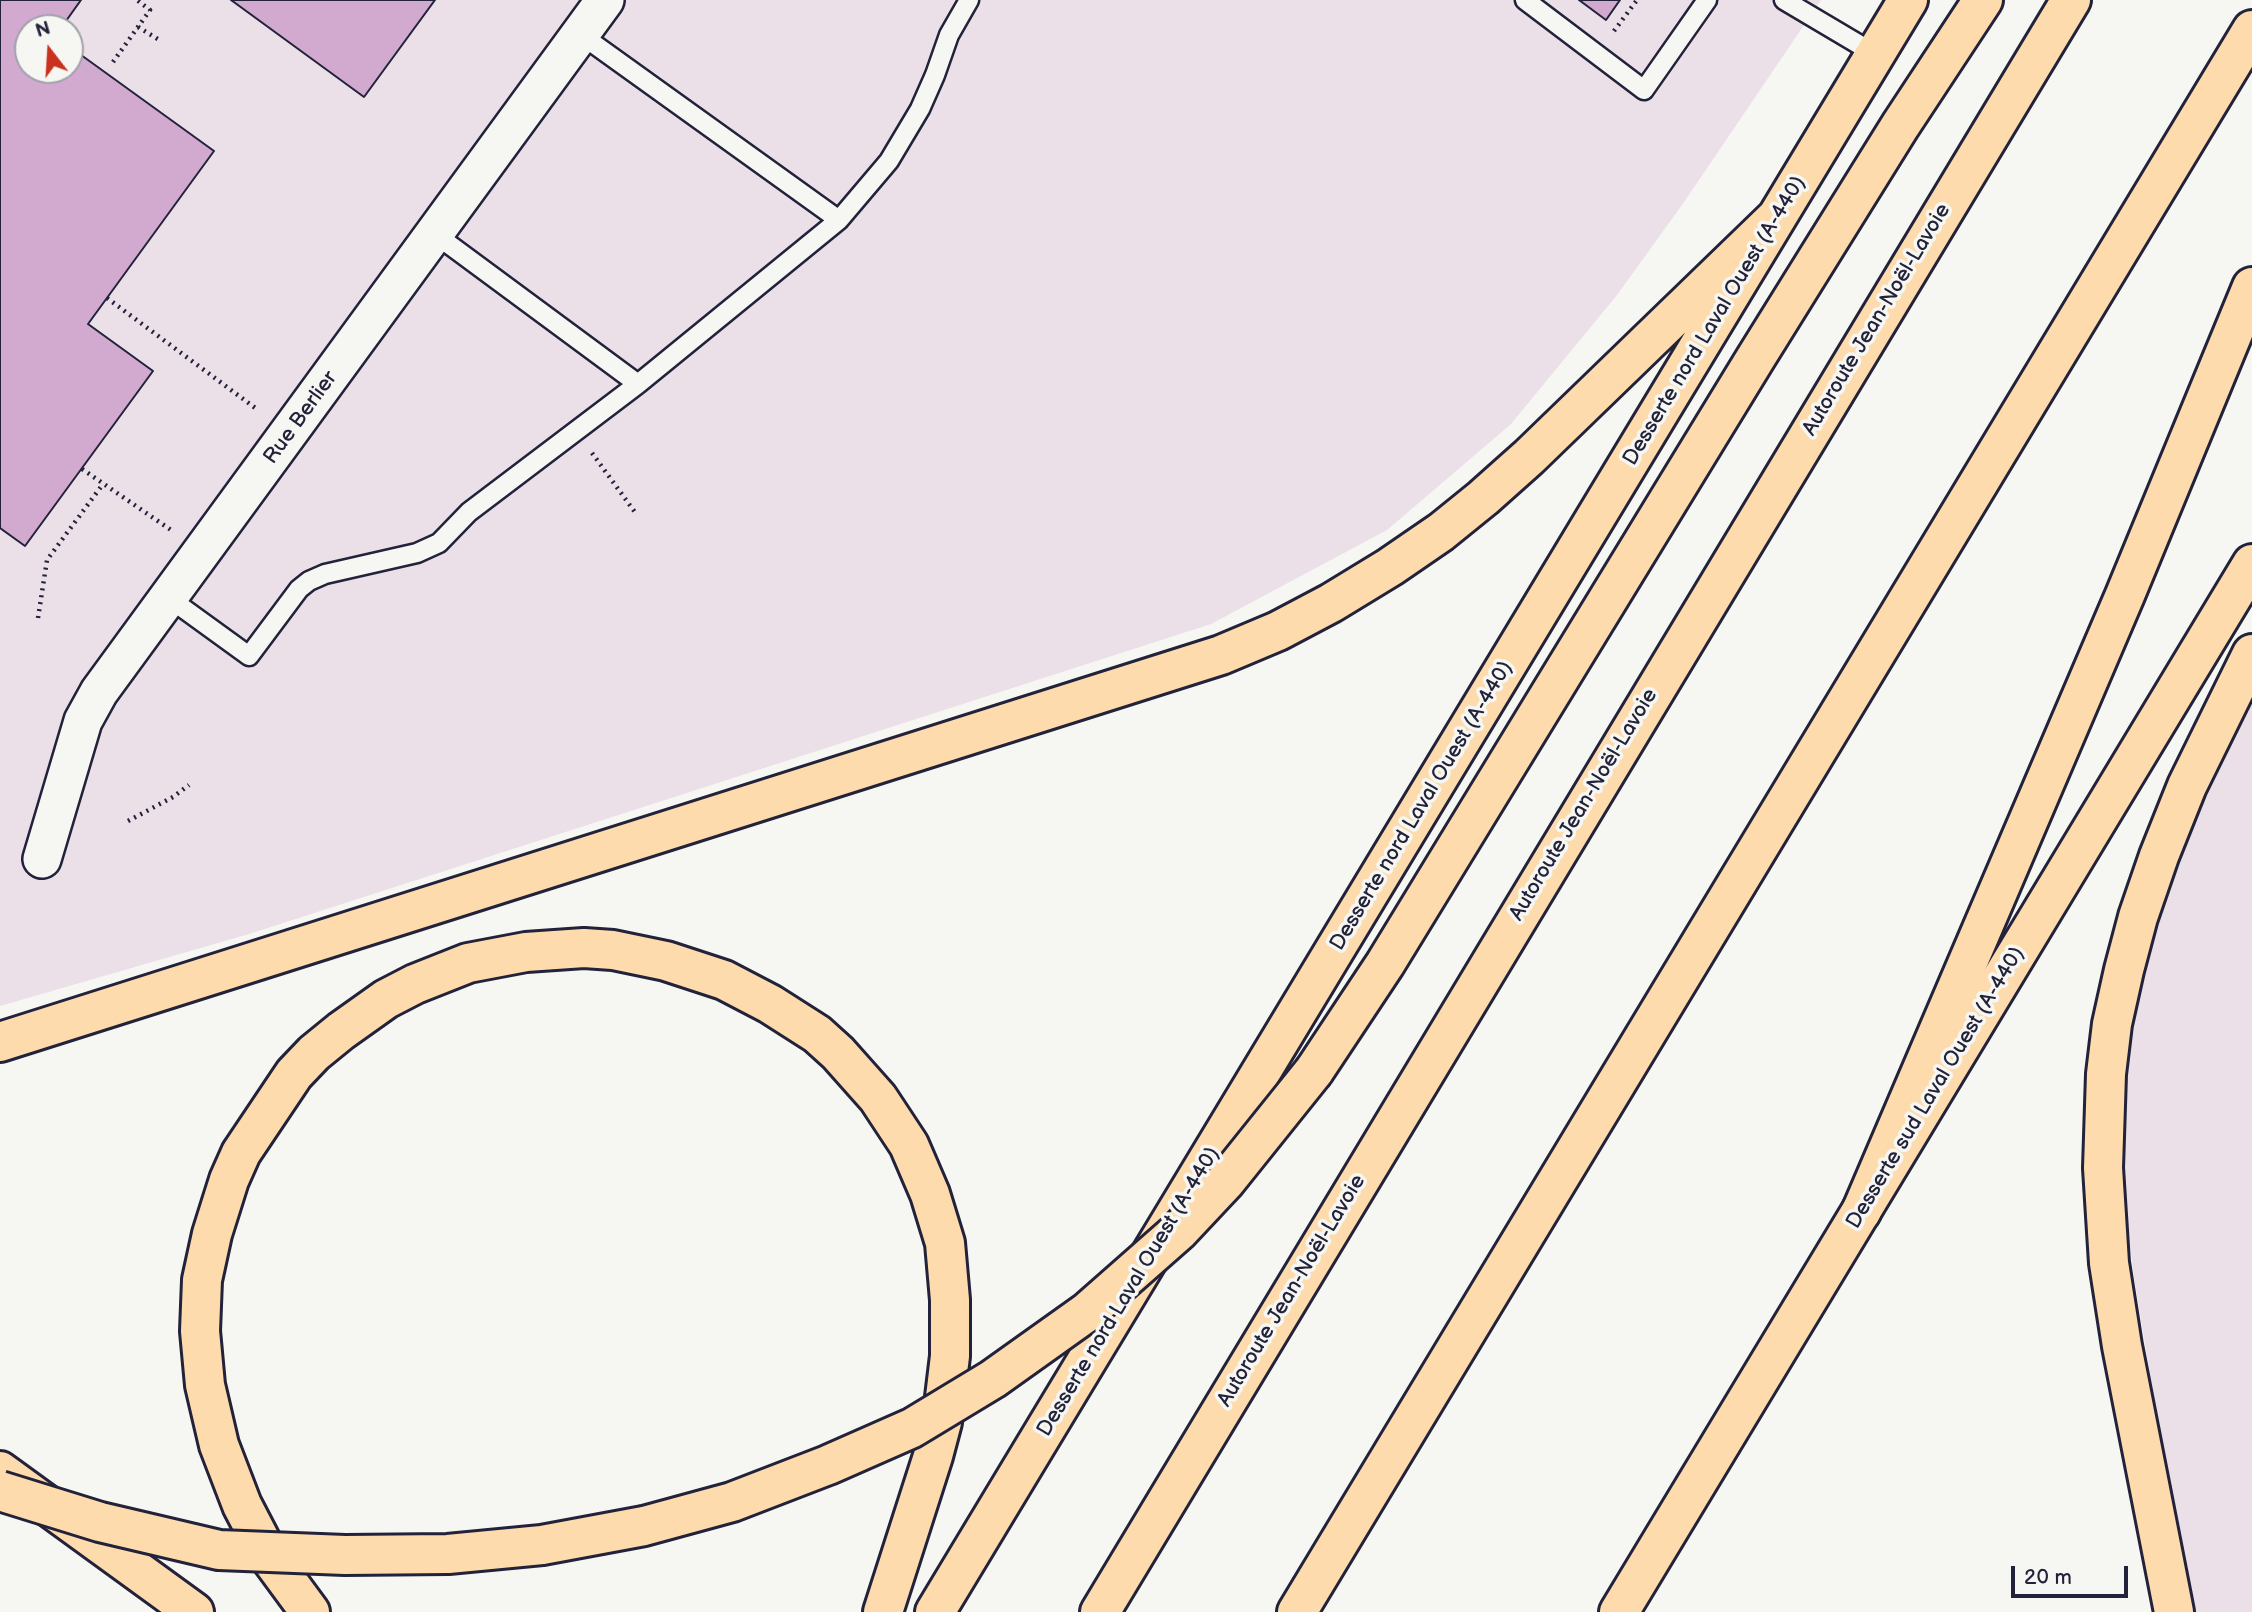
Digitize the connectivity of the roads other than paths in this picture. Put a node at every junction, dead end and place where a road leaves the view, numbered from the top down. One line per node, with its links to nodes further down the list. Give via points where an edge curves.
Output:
1 (605, 0): 10 (street, Rue Berlier)
2 (969, 0): 13 (lane, via 949,35 920,109 888,160)
3 (1525, 0): 4 (lane, via 1644,90)
4 (1707, 0)
5 (1784, 0): 11 (lane)
6 (1908, 0): 11 (main road, Desserte nord Laval Ouest (A-440))
7 (1983, 0): 24 (main road, bridge, via 1900,126 1385,964 1314,1071 1225,1182 1179,1231 1087,1312 993,1379 912,1428 828,1465 732,1502 644,1527 542,1545 448,1554 219,1550 100,1522)
8 (2071, 0): 29 (main road, Autoroute Jean-Noël-Lavoie)
9 (2252, 30): 30 (main road)
10 (580, 34): 13 (lane); 14 (street, Rue Berlier)
11 (1875, 54): 12 (main road, Desserte nord Laval Ouest (A-440))
12 (1776, 218): 21 (main road, via 1483,498 1390,567 1278,631 1221,655); 28 (main road, Desserte nord Laval Ouest (A-440))
13 (839, 220): 16 (lane)
14 (435, 234): 16 (lane); 18 (street, Rue Berlier)
15 (2252, 287): 22 (main road)
16 (638, 384): 18 (lane, via 469,512 439,543 309,581 249,656)
17 (2252, 565): 22 (main road, Desserte sud Laval Ouest (A-440))
18 (169, 598): 20 (street, Rue Berlier, via 99,692 83,721)
19 (2252, 654): 32 (main road, via 2187,786 2159,856 2124,970 2106,1074 2103,1168 2109,1263)
20 (42, 859)
21 (0, 1042)
22 (1861, 1212): 31 (main road, Desserte sud Laval Ouest (A-440))
23 (0, 1471): 25 (main road)
24 (0, 1491)
25 (194, 1612)
26 (310, 1612): 27 (main road, via 268,1555 242,1504 219,1445 205,1385 202,1280 229,1180 241,1153 294,1074 363,1014 415,984 468,963 557,948 641,955 695,969 748,991 795,1019 838,1053 878,1098 909,1145 945,1243 950,1356 933,1457)
27 (883, 1612)
28 (935, 1612)
29 (1100, 1612)
30 (1297, 1612)
31 (1619, 1612)
32 (2174, 1612)

